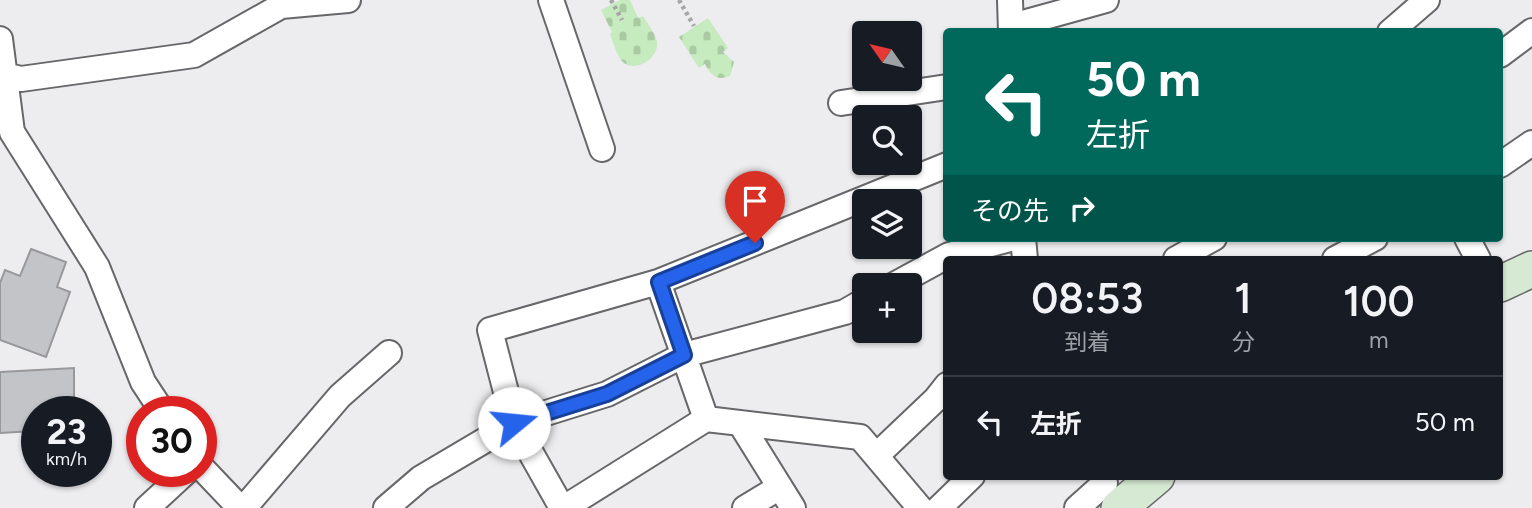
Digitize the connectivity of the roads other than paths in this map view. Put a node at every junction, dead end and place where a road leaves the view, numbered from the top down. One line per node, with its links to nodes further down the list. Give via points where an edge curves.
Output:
1 (551, 0): 14 (street)
2 (1106, 0): 5 (street)
3 (1427, 0): 6 (street)
4 (335, 1): 10 (street, via 281,6 194,55 20,79)
5 (1007, 13)
6 (1395, 28)
7 (1532, 31): 9 (street)
8 (0, 39): 10 (street)
9 (1503, 53)
10 (2, 74): 32 (street, via 12,132 97,267)
11 (943, 87): 12 (street)
12 (841, 103)
13 (1532, 144): 15 (street)
14 (602, 149)
15 (1503, 163)
16 (943, 167): 26 (street)
17 (998, 242): 20 (street)
18 (1207, 242): 21 (street)
19 (1367, 242): 22 (street)
20 (946, 256)
21 (1181, 256)
22 (1341, 256)
23 (943, 258): 25 (street)
24 (1532, 269): 27 (street)
25 (916, 273)
26 (659, 282): 30 (street); 34 (street, via 490,330)
27 (1503, 283)
28 (852, 308): 30 (street)
29 (389, 353): 44 (street, via 340,396)
30 (684, 355): 33 (street); 34 (street, via 607,394)
31 (943, 390): 36 (street)
32 (152, 396)
33 (706, 419): 35 (street); 46 (street)
34 (514, 423): 45 (street, via 421,478); 46 (street)
35 (740, 423): 36 (street, via 860,438); 42 (street)
36 (876, 456): 48 (street)
37 (968, 480): 49 (street)
38 (1146, 480): 41 (street)
39 (217, 483): 44 (street)
40 (170, 487): 43 (street)
41 (1112, 493): 50 (street)
42 (786, 498): 47 (street)
43 (147, 508)
44 (242, 508)
45 (386, 508)
46 (563, 508)
47 (745, 508)
48 (920, 508)
49 (939, 508)
50 (1077, 508)

